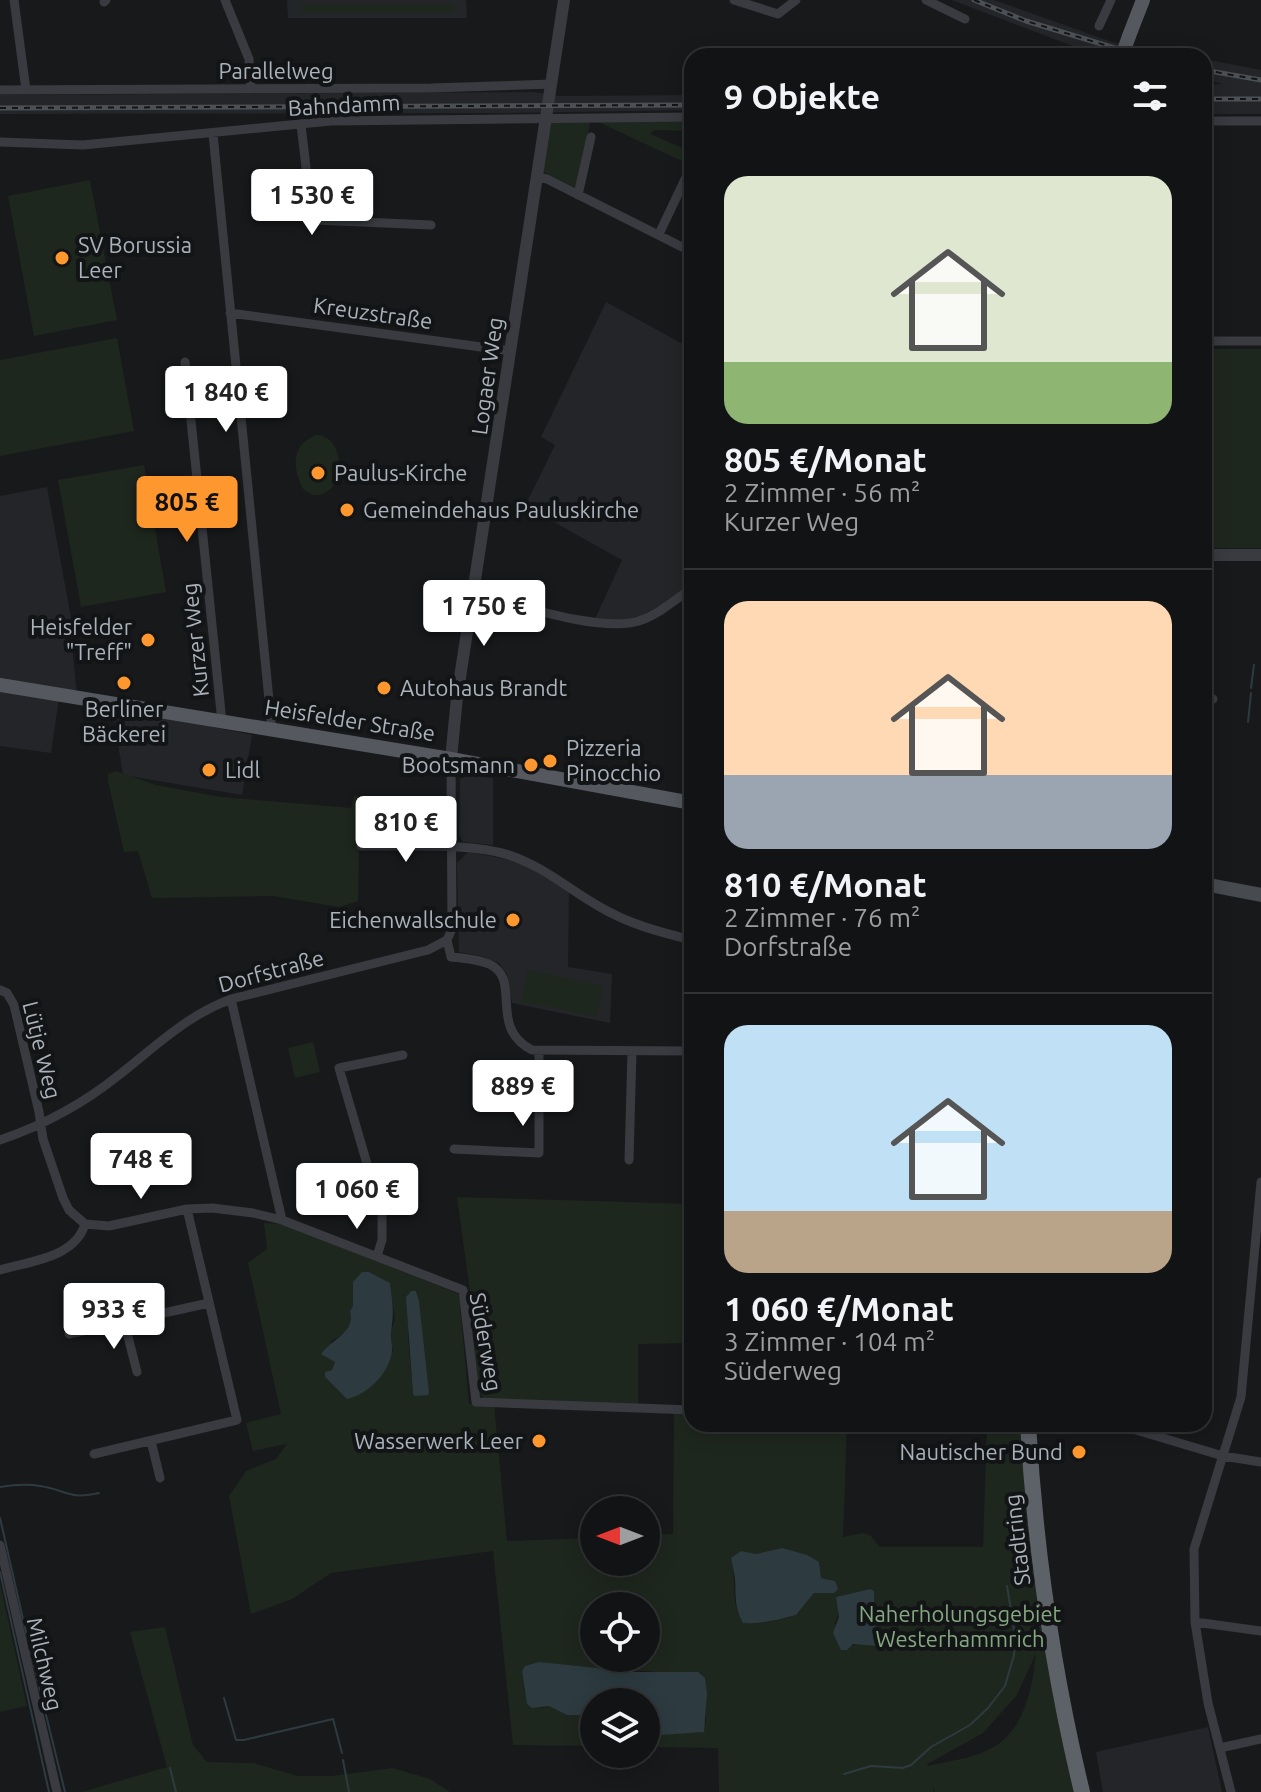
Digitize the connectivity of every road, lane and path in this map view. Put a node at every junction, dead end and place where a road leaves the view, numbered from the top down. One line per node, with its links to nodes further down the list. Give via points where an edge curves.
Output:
1 (14, 0): 15 (street)
2 (225, 0): 13 (street, via 249,59)
3 (564, 0): 12 (street, Logaer Weg)
4 (734, 0): 5 (street, via 778,14)
5 (796, 0)
6 (926, 0): 9 (street)
7 (1111, 0): 10 (street)
8 (1143, 0): 11 (main road, bridge)
9 (965, 19)
10 (1099, 26)
11 (1125, 48)
12 (552, 84): 13 (street, Parallelweg); 16 (street, Logaer Weg)
13 (251, 89): 15 (street, Parallelweg)
14 (0, 90): 15 (street, Parallelweg)
15 (26, 90)
16 (546, 117): 17 (street, Bahndamm); 20 (street, Bahndamm); 24 (street, Logaer Weg)
17 (684, 117)
18 (1212, 121): 19 (street)
19 (1261, 121)
20 (301, 125): 21 (street, Bahndamm); 27 (street, via 315,220)
21 (213, 134): 23 (street, Bahndamm, via 83,145); 30 (street)
22 (591, 137): 26 (street)
23 (0, 142)
24 (536, 177): 26 (street); 33 (street, Logaer Weg)
25 (684, 181): 28 (street)
26 (578, 195): 28 (street)
27 (431, 225)
28 (659, 234): 29 (street)
29 (684, 248)
30 (230, 313): 33 (street, Kreuzstraße); 41 (street)
31 (1212, 341): 32 (street)
32 (1261, 341)
33 (511, 351): 37 (street, Logaer Weg)
34 (185, 362): 40 (street, Kurzer Weg)
35 (1212, 555): 36 (street)
36 (1261, 555)
37 (475, 594): 38 (street, via 620,624 655,614); 42 (street, Logaer Weg)
38 (684, 594)
39 (0, 685): 40 (main road, Heisfelder Straße)
40 (222, 722): 41 (main road, Heisfelder Straße)
41 (272, 730): 42 (main road, Heisfelder Straße)
42 (451, 759): 43 (main road, Heisfelder Straße); 45 (street)
43 (684, 802)
44 (361, 846): 45 (street)
45 (451, 848): 48 (street, via 514,857 617,916); 49 (street, via 452,929)
46 (1212, 886): 47 (main road)
47 (1261, 895)
48 (684, 938)
49 (447, 940): 51 (street, Dorfstraße, via 428,950); 54 (street, via 451,957 487,963 501,975 510,1031 523,1046)
50 (0, 990): 56 (street, Lütje Weg, via 14,1005)
51 (231, 999): 56 (street, Dorfstraße, via 197,1014 82,1102); 62 (street)
52 (632, 1051): 53 (street); 54 (street); 59 (street)
53 (684, 1051)
54 (539, 1052): 58 (street, via 539,1153)
55 (403, 1055): 65 (street, via 339,1068 382,1215)
56 (40, 1125): 57 (street, Dorfstraße); 63 (street, via 63,1198)
57 (0, 1140)
58 (454, 1149)
59 (629, 1160)
60 (1261, 1182): 64 (street)
61 (187, 1209): 62 (street, Süderweg); 63 (street, Süderweg, via 109,1226); 67 (street)
62 (282, 1220): 65 (street, Süderweg)
63 (85, 1224): 66 (street, via 69,1249)
64 (1258, 1245): 76 (street, via 1243,1384)
65 (377, 1256): 71 (street, Süderweg, via 463,1290 476,1402)
66 (0, 1270)
67 (209, 1303): 68 (street); 74 (street, via 237,1420)
68 (124, 1321): 69 (street); 70 (street)
69 (69, 1334)
70 (137, 1372)
71 (684, 1410)
72 (1029, 1432): 85 (highway, Stadtring, via 1039,1553 1064,1719)
73 (1143, 1432): 76 (street)
74 (151, 1441): 75 (street); 78 (street)
75 (94, 1454)
76 (1223, 1456): 77 (street); 80 (street, via 1194,1549)
77 (1261, 1462)
78 (160, 1478)
79 (0, 1545): 84 (street, Milchweg)
80 (1195, 1622): 81 (street); 83 (street)
81 (1261, 1631)
82 (1261, 1739): 83 (street)
83 (1220, 1748): 86 (street)
84 (57, 1792)
85 (1082, 1792)
86 (1231, 1792)

